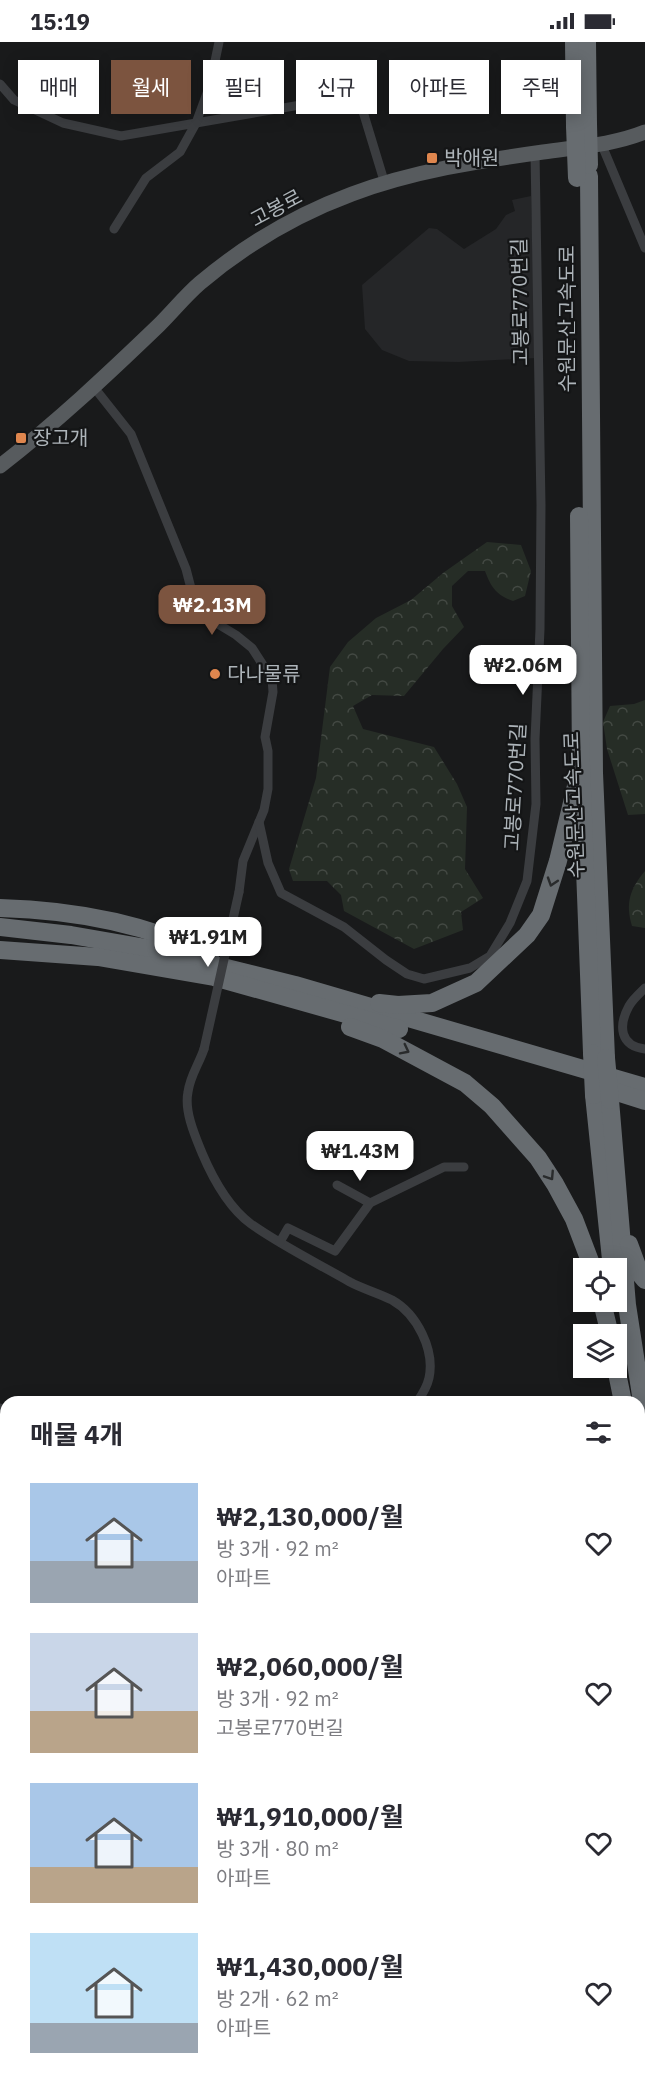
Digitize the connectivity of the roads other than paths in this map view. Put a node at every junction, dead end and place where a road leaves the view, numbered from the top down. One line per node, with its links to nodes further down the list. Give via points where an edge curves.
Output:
1 (219, 42): 5 (street, via 210,85)
2 (574, 42): 6 (highway, 수원문산고속도로)
3 (587, 42): 6 (highway, 수원문산고속도로)
4 (0, 84): 5 (street, via 14,100 63,123 121,136)
5 (196, 123): 11 (street, via 358,95); 12 (street, via 180,152 146,178)
6 (582, 125): 10 (highway, 수원문산고속도로, bridge)
7 (645, 132): 8 (main road, 고봉로)
8 (601, 143): 9 (main road, 고봉로); 13 (street)
9 (535, 153): 11 (main road, 고봉로); 17 (street, 고봉로770번길, via 541,505 536,804 527,881 510,923 490,956 470,968 424,979 407,974 344,927 281,893 268,863)
10 (583, 177): 16 (highway, 수원문산고속도로, via 578,575); 33 (highway, 수원문산고속도로)
11 (386, 184): 14 (main road, 고봉로, via 352,194 280,227 236,255 199,284)
12 (114, 229)
13 (645, 248)
14 (93, 386): 15 (main road, 고봉로); 17 (street, via 131,435 199,609 252,648 272,678 265,737 268,789)
15 (0, 466)
16 (581, 764): 30 (highway, one-way to 30, via 541,915 476,983 432,1003 398,1005 362,1002); 33 (highway, 수원문산고속도로)
17 (259, 822): 41 (street, bridge, via 243,861 204,1049 187,1094 191,1122 210,1171 249,1223)
18 (0, 908): 25 (highway, via 83,915 162,934)
19 (0, 913): 25 (highway, via 103,925)
20 (0, 922): 29 (highway, via 87,930 143,941)
21 (0, 927): 29 (highway, via 146,948)
22 (0, 936): 28 (highway, via 98,947 148,958)
23 (0, 941): 27 (highway)
24 (0, 950): 27 (highway)
25 (204, 952): 29 (highway)
26 (0, 959): 28 (highway)
27 (147, 964): 28 (highway)
28 (183, 972): 29 (highway)
29 (240, 979): 30 (highway); 36 (highway); 42 (highway, one-way to 42, via 383,1039 465,1083 492,1106 538,1158 574,1220)
30 (295, 985): 34 (highway)
31 (645, 988): 32 (street, via 630,1005 623,1031 634,1048)
32 (645, 1049)
33 (599, 1056): 35 (highway, 수원문산고속도로, bridge)
34 (645, 1088)
35 (602, 1098): 39 (highway, 수원문산고속도로); 43 (highway, 수원문산고속도로)
36 (645, 1101)
37 (464, 1167): 40 (street, via 444,1167)
38 (337, 1185): 40 (street)
39 (618, 1201): 44 (highway, via 632,1254); 50 (highway, 수원문산고속도로, via 627,1305)
40 (370, 1203): 41 (street, via 336,1251 288,1228)
41 (279, 1242): 47 (street, via 362,1288 392,1300 416,1322 430,1366 428,1384)
42 (589, 1258)
43 (611, 1258)
44 (645, 1280)
45 (617, 1312): 49 (highway)
46 (618, 1378): 48 (highway)
47 (421, 1396)
48 (622, 1396)
49 (628, 1396)
50 (641, 1396)

